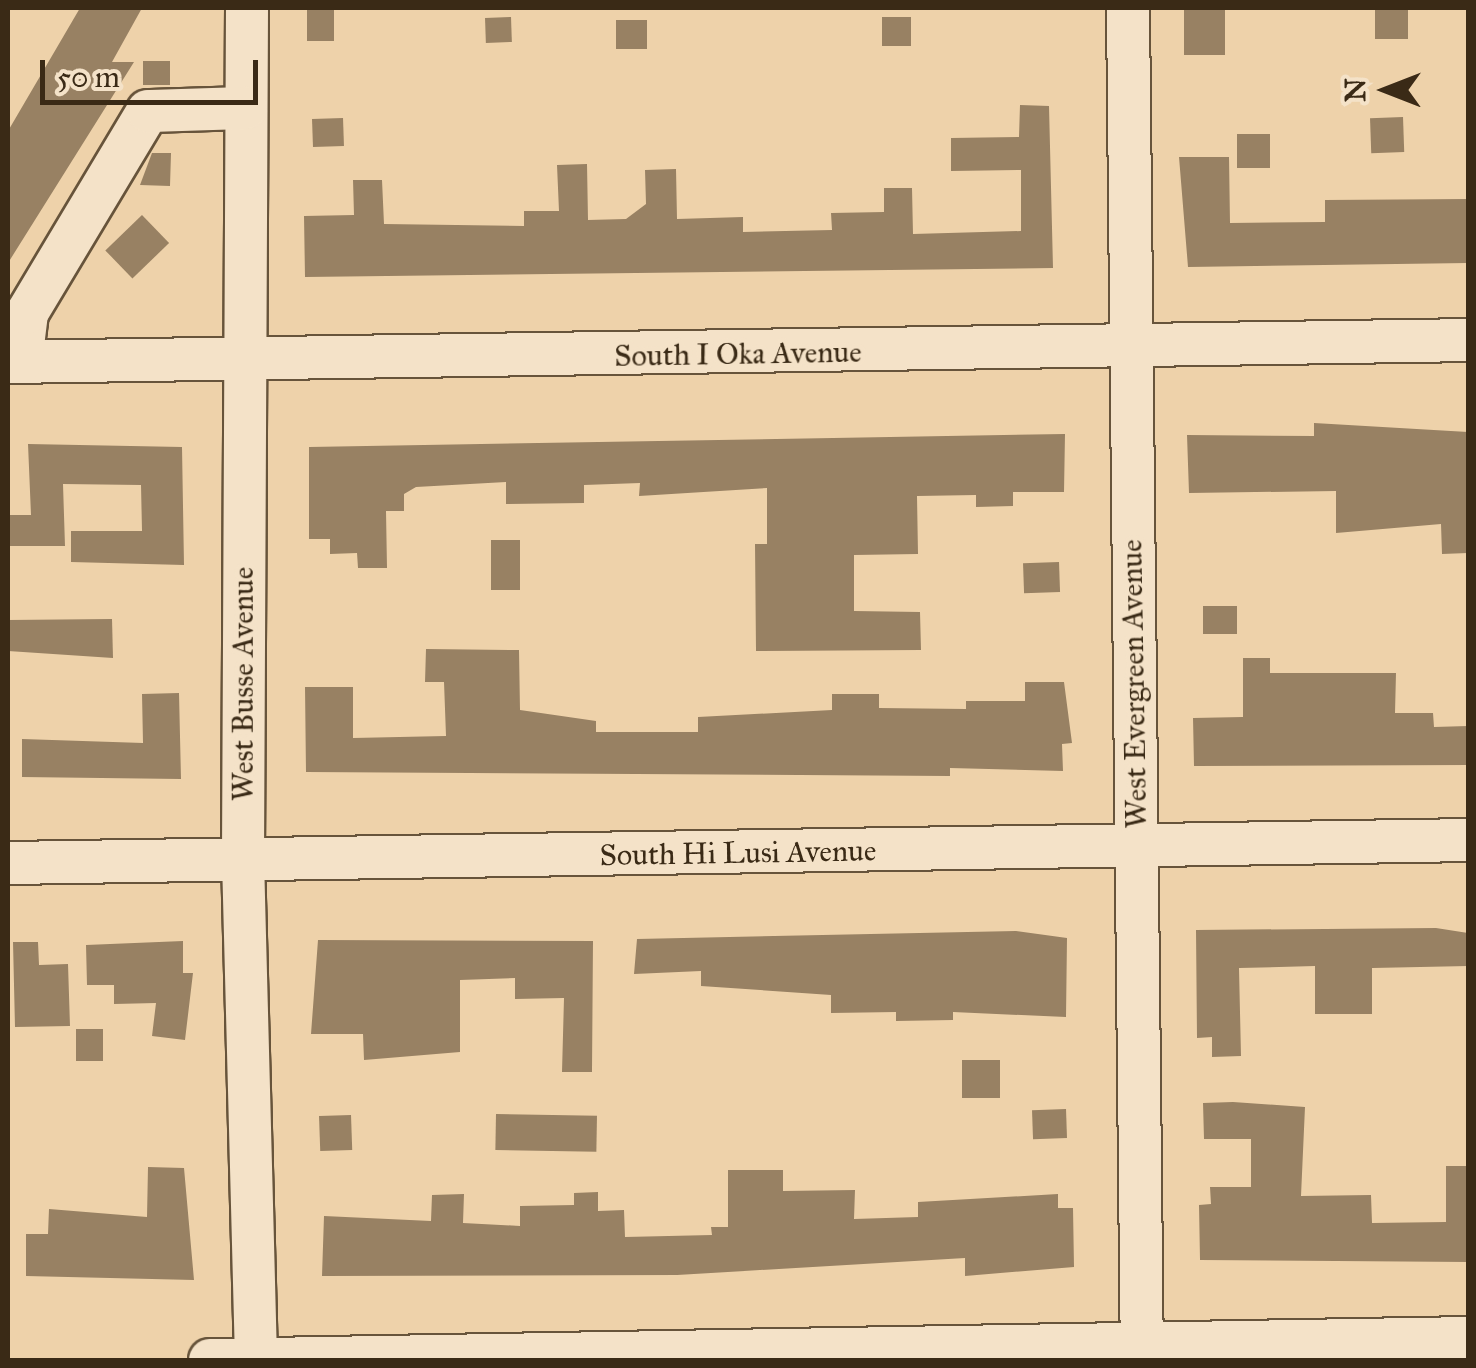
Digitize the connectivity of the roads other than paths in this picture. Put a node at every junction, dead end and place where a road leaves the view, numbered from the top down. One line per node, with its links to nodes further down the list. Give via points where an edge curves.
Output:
1 (247, 8): 3 (street, West Busse Avenue)
2 (1128, 8): 5 (street, West Evergreen Avenue)
3 (246, 108): 6 (street, via 148,111 28,313); 7 (street, West Busse Avenue)
4 (1468, 340): 5 (street, South I Oka Avenue)
5 (1129, 347): 7 (street, South I Oka Avenue); 9 (street, West Evergreen Avenue)
6 (14, 362): 7 (street, South I Oka Avenue)
7 (244, 362): 10 (street, West Busse Avenue)
8 (1468, 840): 9 (street, South Hi Lusi Avenue)
9 (1136, 848): 10 (street, South Hi Lusi Avenue); 13 (street, West Evergreen Avenue)
10 (243, 859): 11 (street, South Hi Lusi Avenue); 15 (street, West Busse Avenue)
11 (8, 864)
12 (1468, 1338): 13 (street)
13 (1142, 1353): 15 (street)
14 (210, 1360): 15 (street)
15 (256, 1360)

